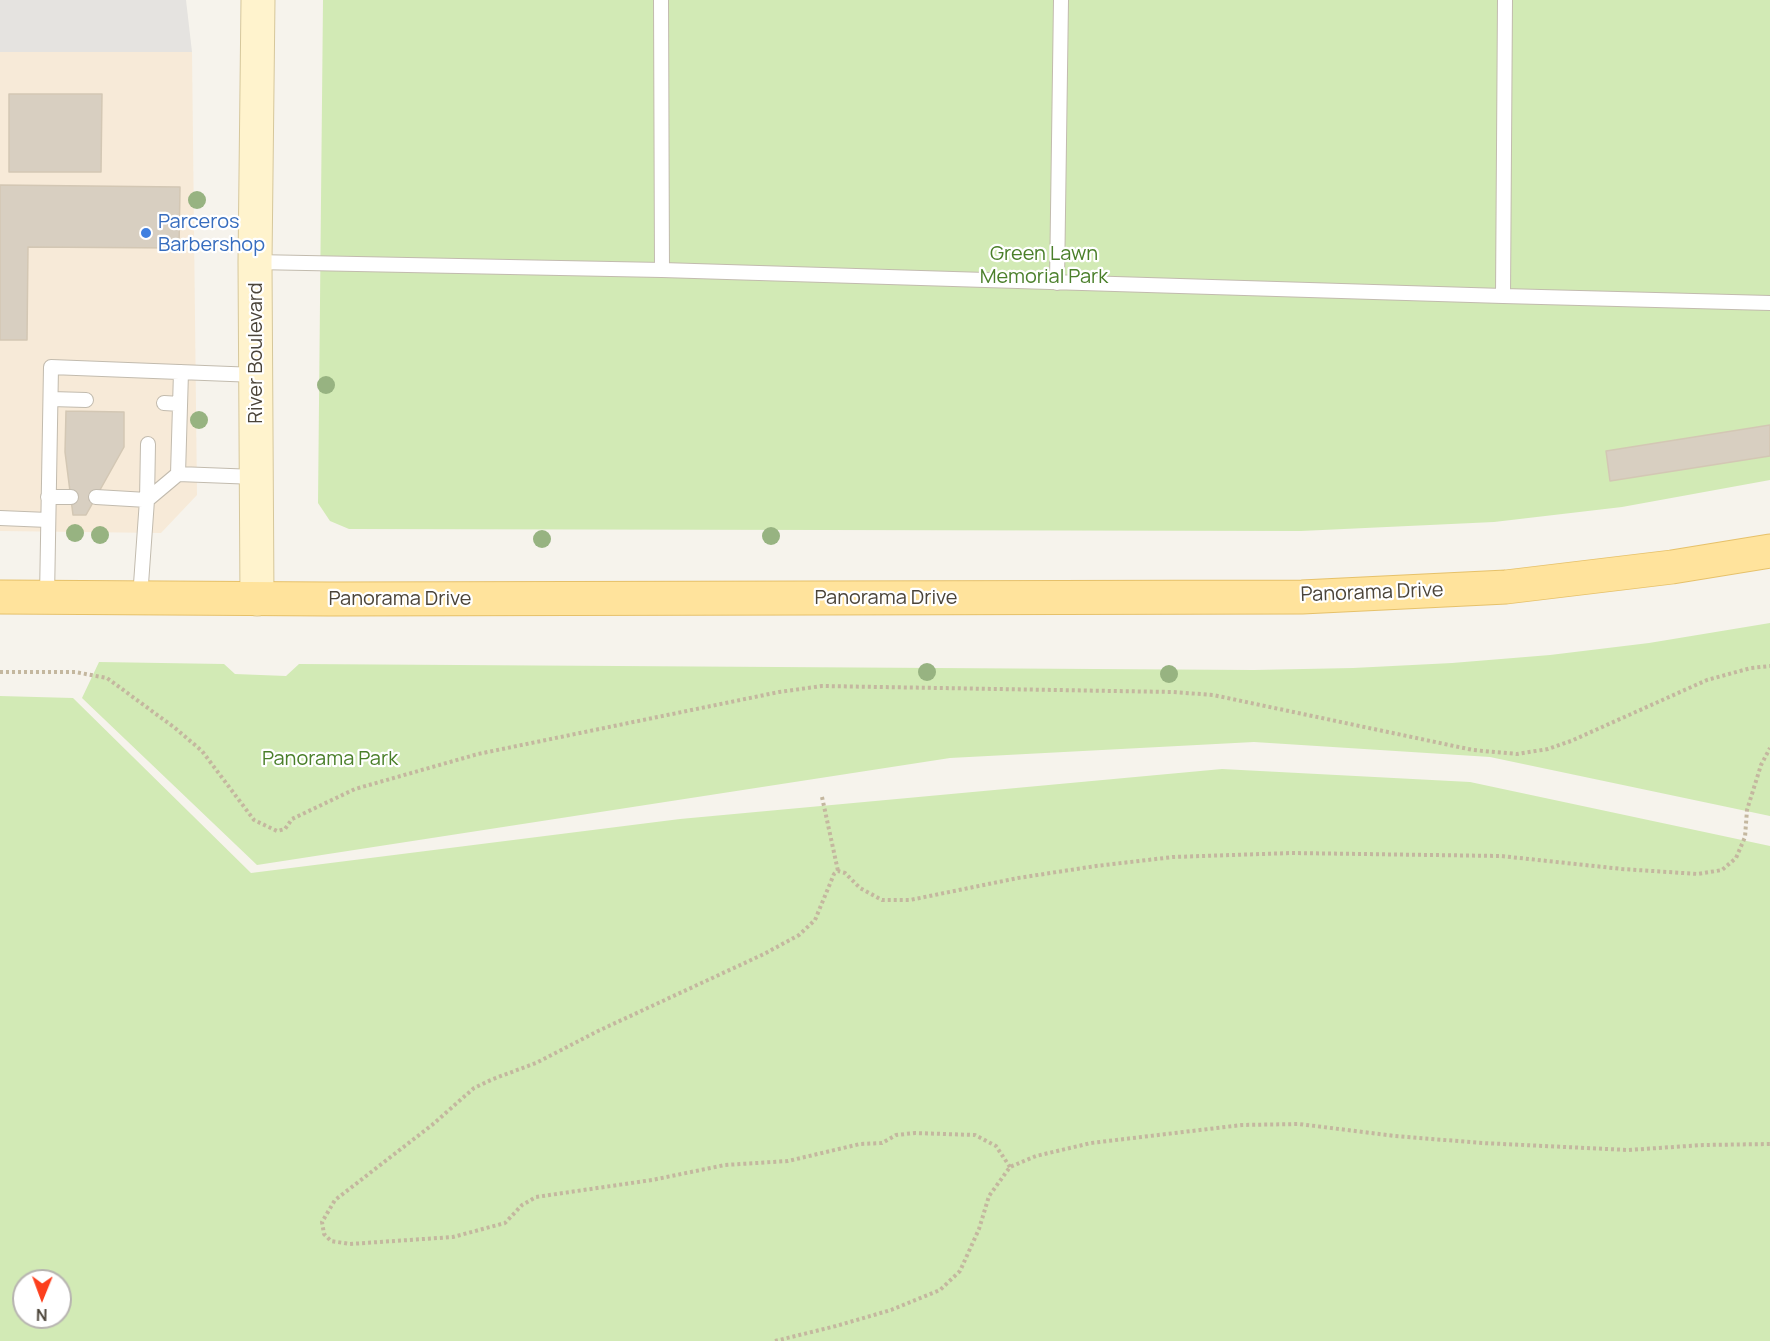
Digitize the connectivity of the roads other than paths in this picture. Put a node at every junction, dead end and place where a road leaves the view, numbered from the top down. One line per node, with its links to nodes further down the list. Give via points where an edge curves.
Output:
1 (258, 0): 5 (main road, River Boulevard)
2 (661, 0): 6 (lane)
3 (1061, 0): 7 (lane)
4 (1505, 0): 8 (lane)
5 (255, 262): 6 (lane); 11 (main road, River Boulevard)
6 (662, 270): 7 (lane)
7 (1058, 283): 8 (lane)
8 (1503, 296): 9 (lane)
9 (1770, 303)
10 (181, 372): 11 (lane); 12 (lane, via 51,367); 15 (lane)
11 (256, 375): 18 (main road, River Boulevard)
12 (51, 399): 13 (lane); 19 (lane)
13 (86, 400)
14 (164, 403): 15 (lane)
15 (180, 404): 17 (lane)
16 (148, 444): 22 (lane)
17 (178, 474): 18 (lane); 22 (lane)
18 (256, 477): 29 (main road, River Boulevard)
19 (48, 497): 20 (lane); 24 (lane)
20 (71, 497)
21 (96, 497): 22 (lane)
22 (147, 500): 28 (lane)
23 (0, 518): 24 (lane)
24 (48, 520): 27 (lane)
25 (1770, 551): 29 (main road, Panorama Drive, via 1506,587 1302,597)
26 (0, 597): 27 (main road, Panorama Drive)
27 (47, 597): 28 (main road, Panorama Drive)
28 (140, 598): 29 (main road, Panorama Drive)
29 (257, 599)

